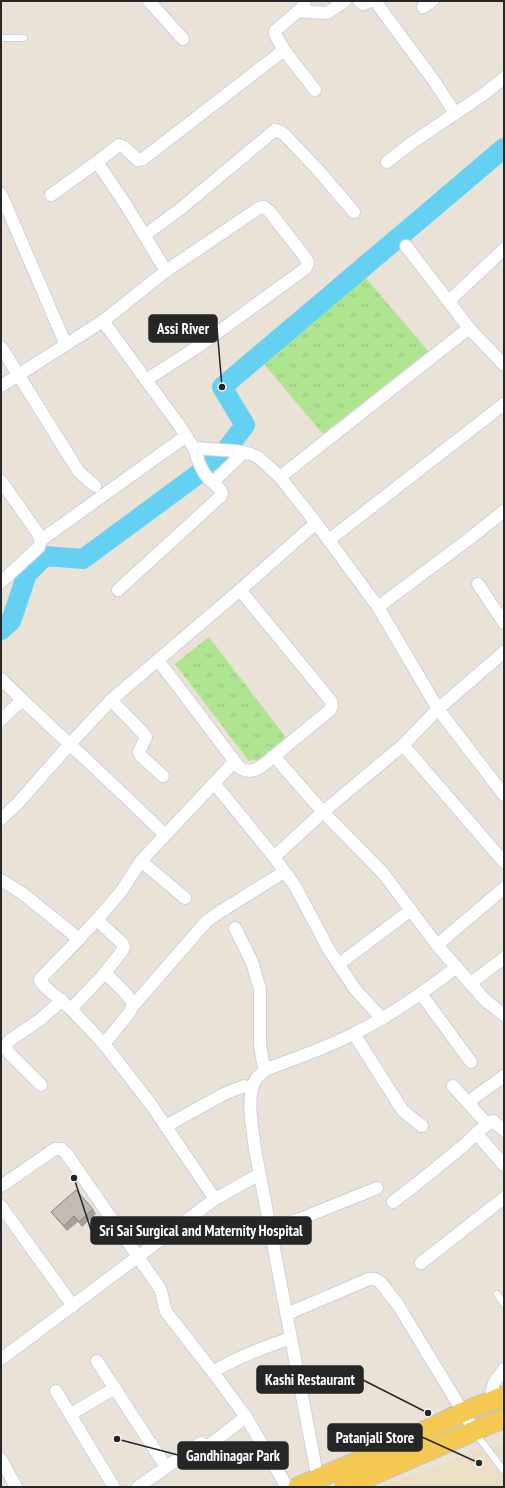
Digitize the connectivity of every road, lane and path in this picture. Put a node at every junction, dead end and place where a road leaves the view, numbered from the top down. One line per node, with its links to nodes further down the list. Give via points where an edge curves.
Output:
1 (150, 1): 9 (street)
2 (345, 1): 6 (street, via 327,13)
3 (359, 1): 4 (street, via 363,4)
4 (371, 1)
5 (374, 1): 13 (street, via 430,75)
6 (301, 6): 10 (street, via 275,31)
7 (1, 38): 8 (lane)
8 (24, 38)
9 (183, 39)
10 (284, 50): 12 (street); 14 (street, via 143,159 138,160 119,145)
11 (504, 78): 13 (street)
12 (315, 90)
13 (455, 113): 15 (street)
14 (97, 162): 17 (street); 19 (street)
15 (387, 162)
16 (1, 194): 26 (street)
17 (51, 195)
18 (354, 212): 19 (street, via 284,134 275,130 184,206)
19 (144, 235): 22 (street)
20 (406, 246): 23 (street)
21 (504, 249): 23 (street)
22 (166, 271): 24 (street); 30 (street, via 264,207 308,263 306,268 202,344)
23 (449, 301): 25 (street)
24 (103, 321): 26 (street); 30 (street)
25 (469, 328): 28 (street); 36 (street)
26 (66, 345): 29 (street)
27 (1, 347): 29 (street)
28 (504, 365)
29 (19, 376): 31 (street); 39 (street, via 79,472)
30 (146, 380): 33 (street)
31 (1, 386)
32 (504, 404): 43 (street)
33 (186, 436): 34 (street); 42 (street)
34 (194, 448): 35 (street); 37 (street, via 199,464)
35 (240, 451): 36 (street, via 258,457); 37 (street)
36 (280, 477): 41 (street)
37 (210, 480): 46 (street, via 220,489 221,496)
38 (1, 481): 42 (street)
39 (95, 486)
40 (504, 511): 48 (street)
41 (316, 523): 43 (street); 47 (street)
42 (41, 540): 44 (street, via 39,546)
43 (329, 540): 48 (street)
44 (1, 582)
45 (478, 584): 49 (street)
46 (118, 590)
47 (240, 590): 51 (street); 59 (street, via 332,705 330,710)
48 (378, 607): 55 (street)
49 (504, 623)
50 (504, 652): 55 (street)
51 (158, 660): 54 (street); 60 (street)
52 (1, 679): 53 (street)
53 (22, 700): 56 (street); 57 (street)
54 (111, 700): 57 (street); 61 (street, via 143,733 146,738 139,752)
55 (438, 708): 58 (street); 63 (street)
56 (1, 720)
57 (70, 744): 65 (street); 66 (street)
58 (403, 745): 64 (street); 69 (street)
59 (274, 756): 60 (street, via 252,772 238,768); 64 (street)
60 (234, 762): 62 (street)
61 (163, 776)
62 (214, 783): 66 (street); 67 (street)
63 (504, 795)
64 (323, 812): 67 (street); 74 (street, via 383,873)
65 (1, 819)
66 (165, 835): 68 (street)
67 (274, 856): 70 (street)
68 (141, 861): 73 (street); 75 (street, via 120,893)
69 (504, 862)
70 (284, 872): 80 (street); 86 (street, via 206,922)
71 (1, 880): 77 (street, via 22,893)
72 (504, 888): 78 (street)
73 (185, 898)
74 (411, 910): 78 (street); 80 (street)
75 (97, 920): 77 (street); 82 (street, via 124,947)
76 (235, 928): 93 (street, via 252,962 260,989 260,1044)
77 (79, 939): 85 (street, via 40,980)
78 (437, 946): 81 (street)
79 (504, 958): 83 (street)
80 (339, 964): 89 (street)
81 (457, 967): 83 (street); 84 (street)
82 (105, 973): 86 (street, via 132,1002); 87 (street)
83 (471, 983): 88 (street, via 485,1000)
84 (421, 994): 89 (street); 92 (street)
85 (62, 1000): 87 (street); 95 (street, via 41,1020 10,1040 6,1049)
86 (132, 1008): 91 (street)
87 (71, 1009): 91 (street)
88 (504, 1015)
89 (382, 1019): 90 (street)
90 (354, 1034): 93 (street); 101 (street, via 403,1111)
91 (104, 1044): 100 (street)
92 (471, 1062)
93 (265, 1070): 97 (street, via 256,1079)
94 (504, 1076): 98 (street)
95 (41, 1085)
96 (453, 1086): 98 (street)
97 (252, 1090): 100 (street, via 244,1086 224,1094); 105 (street, via 250,1106)
98 (468, 1102): 99 (street)
99 (487, 1124): 102 (street, via 494,1121); 103 (street)
100 (166, 1126): 109 (street)
101 (422, 1126)
102 (504, 1130)
103 (476, 1134): 104 (street); 110 (street)
104 (504, 1165)
105 (260, 1174): 109 (street); 112 (street)
106 (1, 1186): 113 (street, via 55,1149 61,1149)
107 (377, 1188): 112 (street)
108 (504, 1198): 114 (street)
109 (216, 1199): 113 (street)
110 (393, 1202)
111 (1, 1206): 117 (street)
112 (270, 1229): 118 (street)
113 (139, 1256): 117 (street); 123 (street, via 163,1295 167,1313)
114 (421, 1262)
115 (497, 1294): 116 (lane)
116 (504, 1304)
117 (73, 1306): 120 (street)
118 (287, 1314): 119 (street); 127 (street, via 369,1279 375,1279 382,1283 398,1305)
119 (291, 1338): 123 (street, via 246,1354); 135 (street)
120 (1, 1359)
121 (97, 1361): 124 (street)
122 (504, 1369): 126 (street, via 494,1383)
123 (213, 1372): 129 (street)
124 (115, 1388): 128 (street); 133 (street)
125 (56, 1391): 128 (street)
126 (496, 1399): 127 (main road)
127 (463, 1412): 131 (street); 135 (main road)
128 (71, 1414): 137 (street)
129 (246, 1417): 133 (street); 139 (street)
130 (504, 1418): 131 (main road)
131 (474, 1430): 134 (lane); 141 (main road)
132 (1, 1460): 136 (street)
133 (166, 1467): 138 (street)
134 (504, 1471)
135 (319, 1483): 140 (main road)
136 (16, 1487)
137 (114, 1487)
138 (138, 1487)
139 (287, 1487)
140 (298, 1487)
141 (345, 1487)

